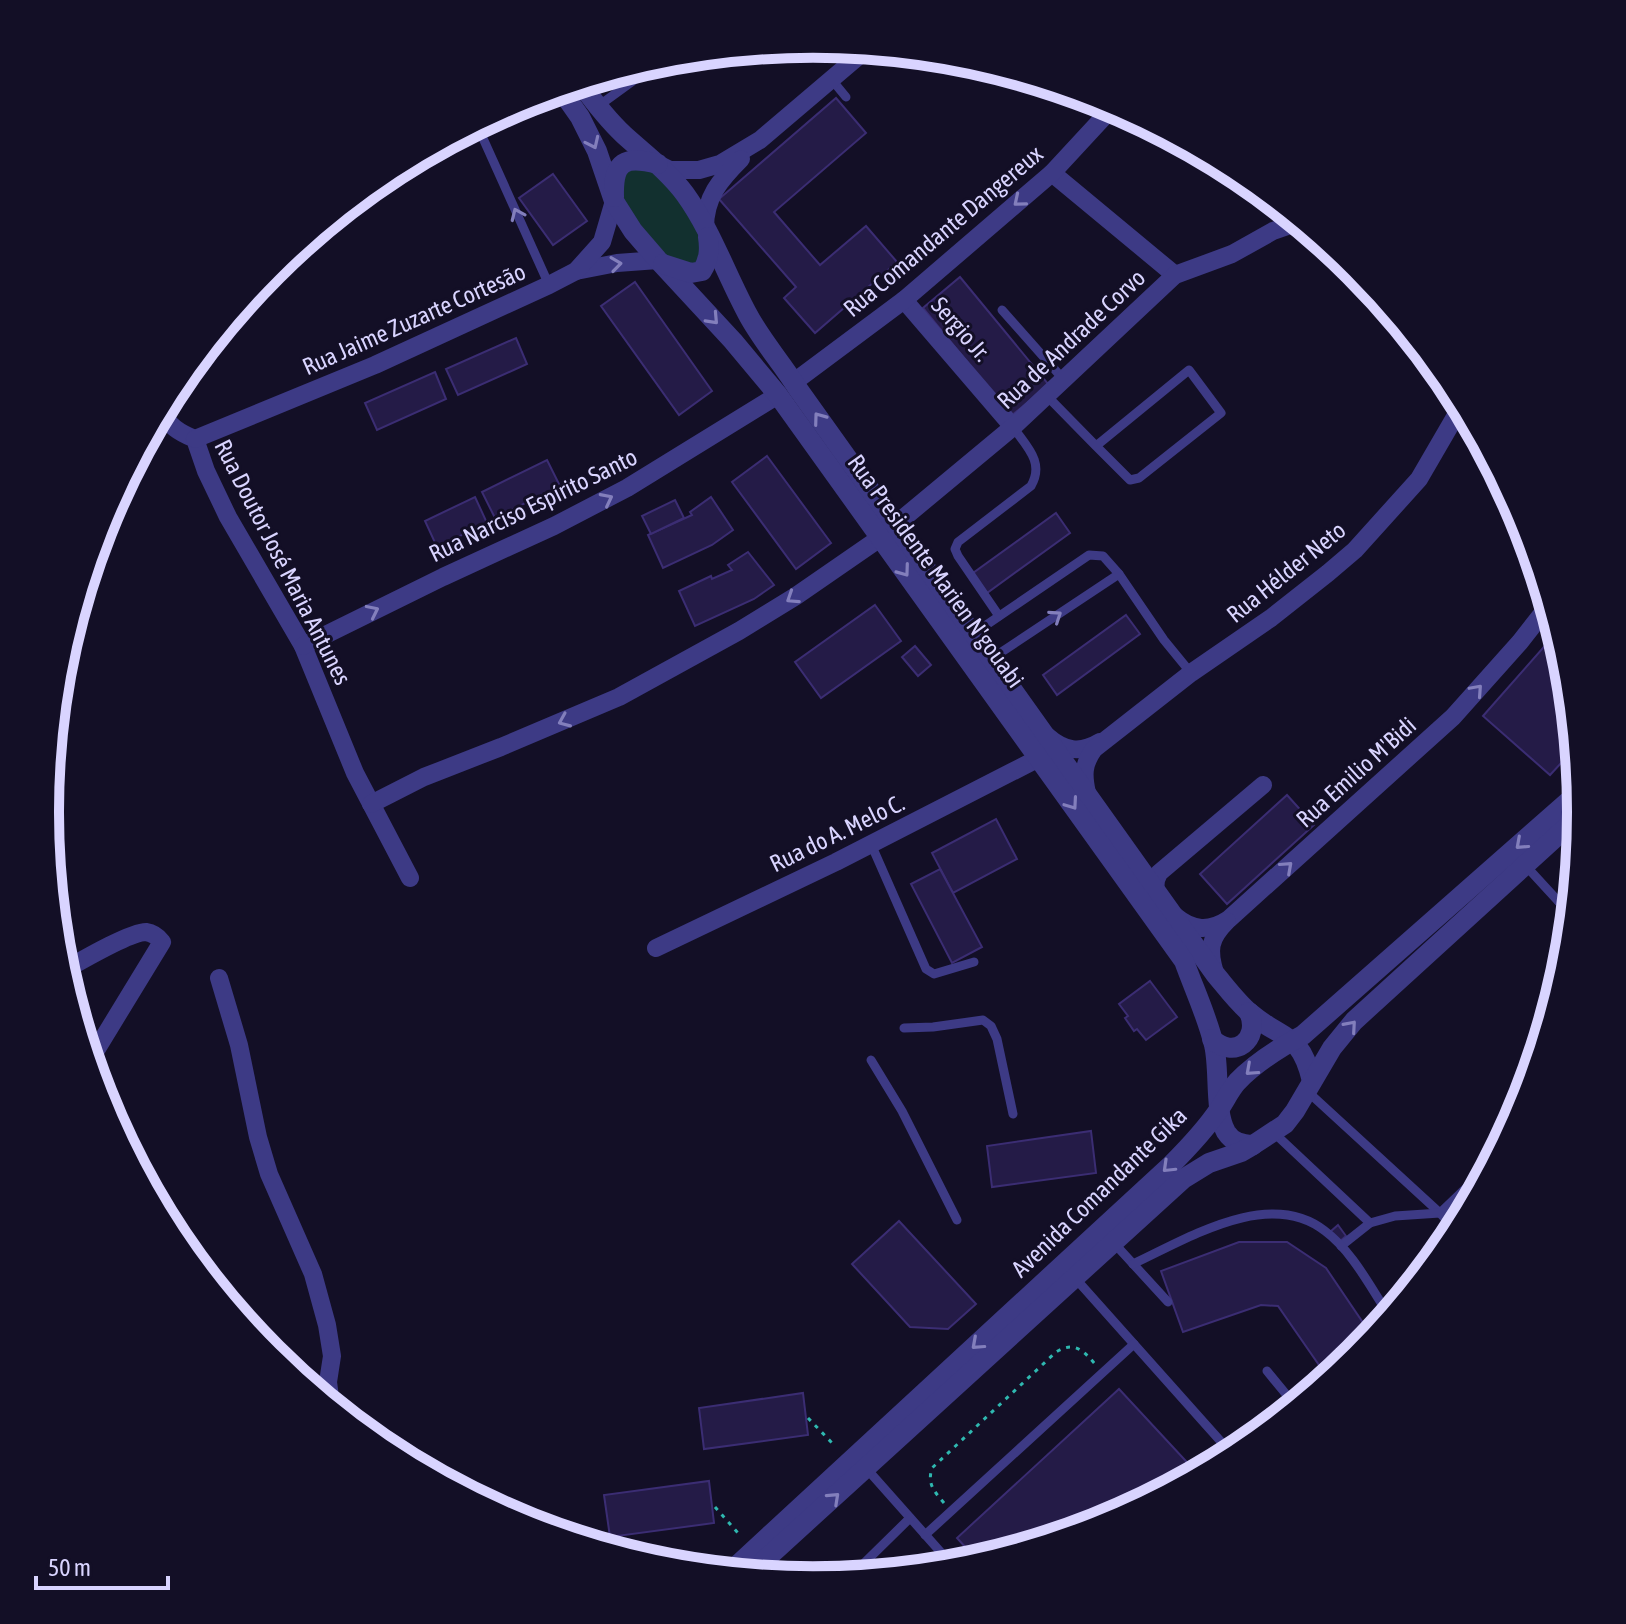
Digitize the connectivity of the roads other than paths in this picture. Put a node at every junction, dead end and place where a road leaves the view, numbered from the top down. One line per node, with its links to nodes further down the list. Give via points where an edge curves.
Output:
1 (855, 60): 2 (street)
2 (833, 79): 5 (lane); 10 (street)
3 (634, 80): 7 (lane)
4 (587, 93): 7 (street, Rua Presidente Marien N'gouabi)
5 (847, 96)
6 (568, 99): 13 (street, Rua Presidente Marien N'gouabi, one-way to 13, via 597,151)
7 (597, 107): 11 (street, Rua Presidente Marien N'gouabi)
8 (1105, 116): 12 (street, Rua Comandante Dangereux)
9 (482, 135): 19 (lane, one-way to 9)
10 (760, 140): 11 (street, via 699,170 670,170); 15 (street, via 717,184)
11 (658, 164): 13 (street, via 639,159 623,165 616,173); 15 (street, Rua Presidente Marien N'gouabi, via 685,194)
12 (1052, 173): 18 (street); 20 (street, Rua Comandante Dangereux, one-way to 20)
13 (614, 201): 16 (street, Rua Presidente Marien N'gouabi); 17 (street, Rua Jaime Zuzarte Cortesão, via 602,242)
14 (1287, 226): 18 (street, Rua de Andrade Corvo)
15 (705, 228): 16 (street, via 709,251 702,271 691,273); 23 (street, Rua Presidente Marien N'gouabi)
16 (658, 261): 17 (street, one-way to 16); 23 (street, Rua Presidente Marien N'gouabi, one-way to 23)
17 (576, 271): 19 (street, Rua Jaime Zuzarte Cortesão)
18 (1175, 275): 22 (street, Rua de Andrade Corvo)
19 (549, 285): 28 (street, Rua Jaime Zuzarte Cortesão)
20 (904, 300): 23 (street, Rua Comandante Dangereux); 27 (street, Sergio Jr.)
21 (1002, 310): 22 (lane)
22 (1064, 380): 24 (street, Rua de Andrade Corvo)
23 (786, 389): 30 (street, Rua Presidente Marien N'gouabi); 35 (street, Rua Narciso Espírito Santo, one-way to 23, via 627,488)
24 (1047, 396): 27 (street, Rua de Andrade Corvo); 29 (lane)
25 (1455, 417): 37 (street, Rua Hélder Neto, via 1419,479 1355,550)
26 (168, 422): 28 (street, Rua Doutor José Maria Antunes)
27 (1013, 427): 30 (street, Rua de Andrade Corvo); 32 (lane, via 1032,454 1037,476 955,549)
28 (195, 439): 35 (street, Rua Doutor José Maria Antunes, via 228,517)
29 (1096, 446): 29 (lane, via 1130,480 1139,478 1221,413 1189,370)
30 (888, 532): 34 (street, Rua Presidente Marien N'gouabi); 40 (street, Rua Presidente Marien N'gouabi, one-way to 40); 44 (street, Rua de Andrade Corvo, one-way to 44, via 739,631 619,697)
31 (1119, 574): 32 (lane, via 1103,556 1089,555); 36 (lane, one-way to 31); 37 (lane)
32 (999, 616): 34 (lane)
33 (1541, 616): 54 (street, Rua Emilio M'Bidi, one-way to 33, via 1453,717)
34 (973, 634): 36 (street, Rua Presidente Marien N'gouabi)
35 (303, 646): 44 (street, Rua Doutor José Maria Antunes)
36 (991, 660): 38 (street, Rua Presidente Marien N'gouabi)
37 (1191, 673): 39 (street, Rua Hélder Neto)
38 (1043, 732): 39 (street, Rua Hélder Neto, via 1074,750); 42 (street, Rua Presidente Marien N'gouabi)
39 (1102, 741): 42 (street, Rua Hélder Neto, via 1084,765)
40 (1039, 758): 46 (street, Rua do A. Melo C.); 62 (street, Rua Presidente Marien N'gouabi, one-way to 62, via 1184,961)
41 (1263, 785): 49 (street)
42 (1087, 794): 49 (street, Rua Presidente Marien N'gouabi)
43 (1567, 803): 63 (street, Avenida Comandante Gika, one-way to 63)
44 (371, 804): 48 (street, Rua Doutor José Maria Antunes)
45 (1566, 827): 47 (street, Avenida Comandante Gika)
46 (871, 844): 55 (street, Rua do A. Melo C.); 56 (lane, via 926,969 934,974)
47 (1525, 865): 51 (lane); 66 (street, Avenida Comandante Gika, one-way to 47, via 1354,1021)
48 (410, 878)
49 (1152, 879): 53 (street, Rua Presidente Marien N'gouabi)
50 (1562, 899): 51 (lane)
51 (1559, 902): 52 (lane)
52 (1561, 905)
53 (1172, 914): 54 (street, via 1201,929); 58 (street, Rua Presidente Marien N'gouabi)
54 (1229, 919): 58 (street, via 1211,944)
55 (656, 948)
56 (974, 962)
57 (74, 965): 64 (street, via 138,934 149,932 162,942)
58 (1215, 974): 60 (street, Rua Presidente Marien N'gouabi)
59 (219, 978): 84 (street, via 269,1174 313,1274 327,1325 332,1356)
60 (1249, 1012): 62 (street, via 1251,1034 1241,1045 1226,1048); 63 (street, Rua Presidente Marien N'gouabi)
61 (904, 1028): 68 (lane, via 983,1020 991,1026)
62 (1212, 1039): 67 (street, Rua Presidente Marien N'gouabi)
63 (1292, 1041): 66 (street, via 1307,1062); 67 (street, Avenida Comandante Gika, one-way to 67, via 1251,1068)
64 (97, 1048)
65 (871, 1060): 73 (lane)
66 (1309, 1086): 69 (street, Avenida Comandante Gika, via 1285,1124); 72 (lane)
67 (1220, 1109): 70 (street, via 1228,1136); 91 (street, Avenida Comandante Gika, one-way to 91, via 1171,1165)
68 (1013, 1114)
69 (1273, 1132): 70 (street, Avenida Comandante Gika); 75 (lane)
70 (1253, 1145): 76 (street, Avenida Comandante Gika, via 1183,1179)
71 (1467, 1187): 72 (lane)
72 (1440, 1213): 74 (lane); 75 (lane)
73 (957, 1220)
74 (1447, 1220)
75 (1370, 1223): 77 (lane)
76 (1113, 1242): 78 (lane); 79 (street, Avenida Comandante Gika)
77 (1341, 1246): 78 (lane, via 1308,1221 1258,1215 1208,1228); 81 (lane)
78 (1133, 1264): 80 (lane)
79 (1075, 1278): 82 (lane); 87 (street, Avenida Comandante Gika)
80 (1168, 1302)
81 (1383, 1306)
82 (1134, 1344): 86 (lane); 89 (lane)
83 (1267, 1371): 85 (lane)
84 (329, 1390)
85 (1288, 1397)
86 (1223, 1444)
87 (866, 1468): 88 (lane); 92 (street, Avenida Comandante Gika, one-way to 87)
88 (910, 1518): 89 (lane); 93 (lane)
89 (925, 1535): 90 (lane)
90 (943, 1555)
91 (741, 1562)
92 (761, 1564)
93 (863, 1564)

